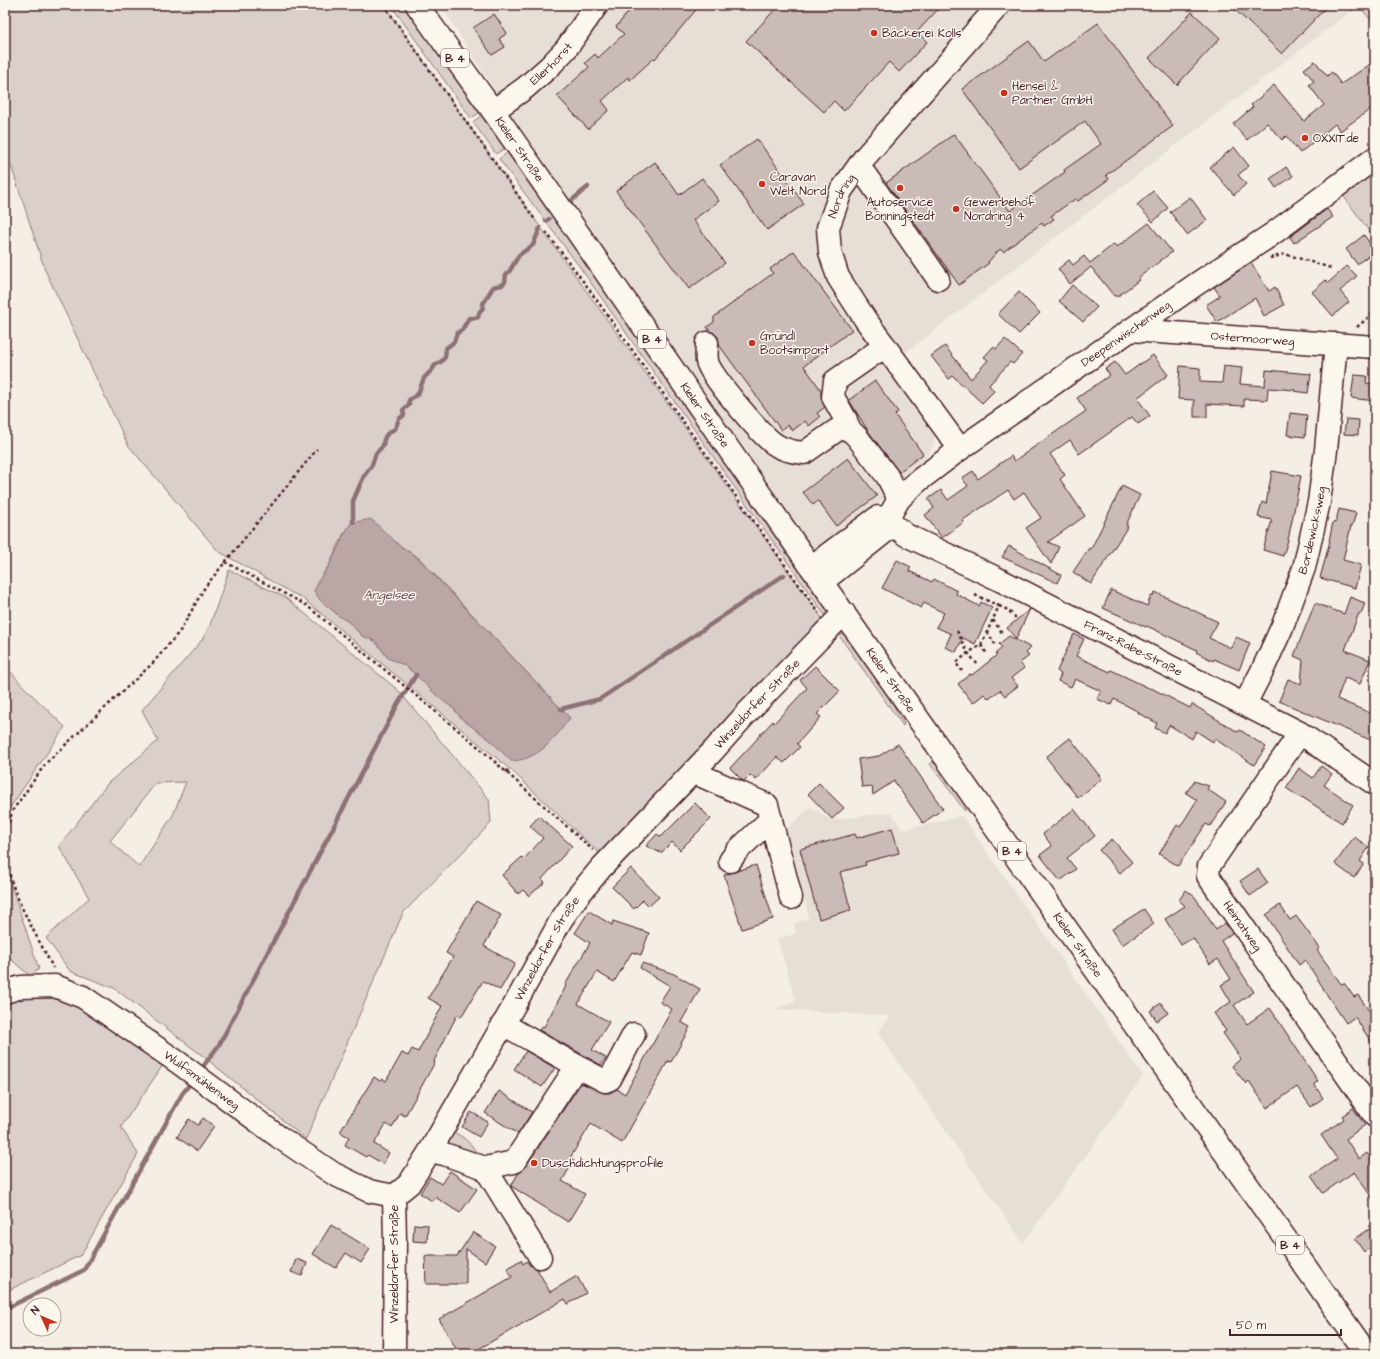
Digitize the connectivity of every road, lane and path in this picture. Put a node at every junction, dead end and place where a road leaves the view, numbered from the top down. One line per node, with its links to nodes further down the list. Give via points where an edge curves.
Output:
1 (384, 5): 8 (path)
2 (417, 5): 5 (street, Kieler Straße / B 4)
3 (597, 5): 5 (street, Ellerhorst, via 566,49 549,67)
4 (999, 5): 7 (street, Nordring)
5 (493, 111): 23 (street, Kieler Straße / B 4)
6 (1375, 158): 12 (street, Deepenwischenweg, via 1271,235)
7 (859, 166): 11 (street); 15 (street, Nordring, via 841,191 828,228 830,252 838,277)
8 (536, 221)
9 (1265, 260): 10 (path, via 1286,254)
10 (1331, 268)
11 (938, 279)
12 (1130, 330): 14 (street, Ostermoorweg); 19 (street, Deepenwischenweg)
13 (707, 343): 17 (street, via 707,362 716,378 751,422 773,443 791,452 804,453 838,430)
14 (1336, 344): 16 (street, Ostermoorweg); 38 (street, Bordewicksweg, via 1319,502 1304,568 1283,625)
15 (885, 346): 17 (street, via 835,381 833,397); 19 (street, Nordring)
16 (1375, 347)
17 (848, 428): 20 (street, via 887,476)
18 (317, 449): 22 (path)
19 (960, 449): 20 (street, Deepenwischenweg)
20 (898, 499): 21 (street, Deepenwischenweg)
21 (887, 520): 23 (street, Deepenwischenweg, via 886,531); 38 (street, Franz-Rabe-Straße, via 906,535)
22 (225, 562): 41 (path, via 306,605 410,688); 45 (path, via 205,587 180,631 153,663 46,763 13,810)
23 (817, 575): 26 (street, Kieler Straße / B 4)
24 (975, 595): 25 (path)
25 (999, 606): 27 (path); 28 (path)
26 (844, 613): 42 (street, Winzeldorfer Straße); 61 (street, Kieler Straße / B 4)
27 (1016, 618)
28 (992, 620): 30 (path); 31 (path)
29 (957, 631): 34 (path)
30 (987, 632): 32 (path); 33 (path)
31 (1003, 634)
32 (995, 644)
33 (981, 645): 34 (path); 35 (path)
34 (968, 653): 36 (path); 37 (path, via 956,663)
35 (987, 654)
36 (978, 665)
37 (962, 671)
38 (1245, 704): 39 (street, Franz-Rabe-Straße)
39 (1300, 733): 43 (street, Franz-Rabe-Straße); 55 (street, Heimatweg, via 1209,866 1208,876)
40 (509, 769): 41 (path)
41 (506, 772): 48 (path)
42 (693, 772): 44 (street, via 767,805); 48 (street, Winzeldorfer Straße)
43 (1375, 784)
44 (771, 819): 47 (street); 49 (street)
45 (5, 834)
46 (5, 851): 50 (path, via 7,867 19,900 55,971)
47 (730, 861)
48 (606, 863): 52 (street, Winzeldorfer Straße, via 561,920)
49 (791, 898)
50 (55, 986): 51 (street, Wulfsmühlenweg, via 21,987); 58 (street, Wulfsmühlenweg, via 83,997 334,1174 369,1191)
51 (5, 992)
52 (503, 1024): 54 (street); 56 (street, Winzeldorfer Straße)
53 (634, 1034): 54 (street, via 610,1079 605,1080)
54 (576, 1066): 57 (street, via 514,1162)
55 (1375, 1116)
56 (430, 1151): 57 (street); 58 (street, Winzeldorfer Straße, via 408,1184)
57 (485, 1168): 59 (street)
58 (394, 1196): 60 (street, Winzeldorfer Straße)
59 (540, 1257)
60 (394, 1354)
61 (1367, 1354)

